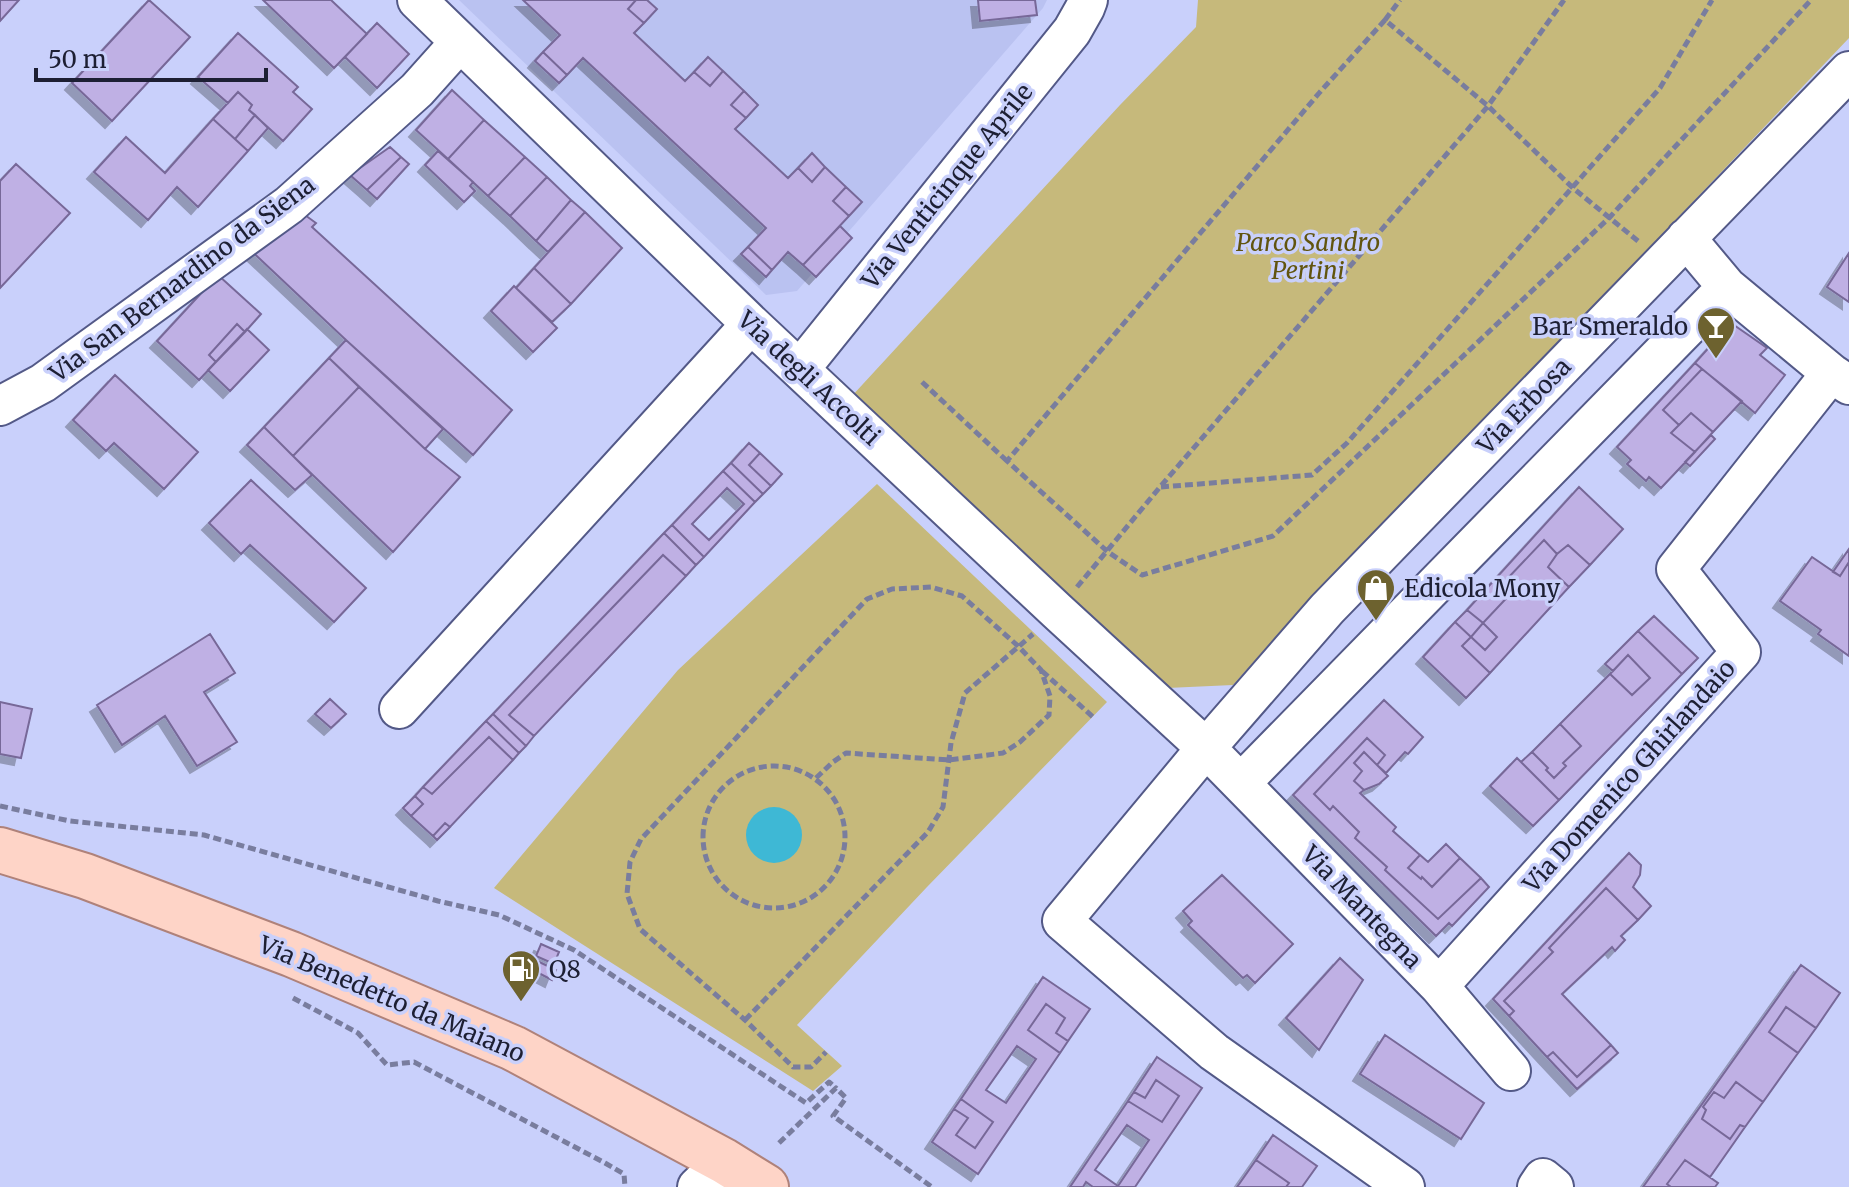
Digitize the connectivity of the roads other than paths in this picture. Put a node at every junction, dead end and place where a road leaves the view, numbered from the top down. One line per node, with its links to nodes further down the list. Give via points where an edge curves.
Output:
1 (417, 0): 3 (street, Via degli Accolti)
2 (1088, 0): 8 (street, Via Venticinque Aprile, via 1072,31)
3 (460, 42): 7 (street, Via degli Accolti); 10 (street, Via San Bernardino da Siena, via 417,90 289,205 43,383)
4 (1849, 71): 5 (street, Via Erbosa)
5 (1675, 251): 6 (street); 12 (street, Via Erbosa, via 1327,609)
6 (1727, 287): 9 (street); 13 (street)
7 (751, 324): 8 (street, Via degli Accolti); 11 (street)
8 (800, 369): 12 (street, Via degli Accolti)
9 (1840, 379): 15 (street, Via Domenico Ghirlandaio, via 1676,569 1741,652)
10 (0, 406)
11 (399, 709)
12 (1206, 748): 13 (street, Via Mantegna); 19 (street, Via Erbosa, via 1062,921 1214,1052)
13 (1241, 783): 15 (street, Via Mantegna)
14 (0, 850): 17 (main road, Via Benedetto da Maiano, via 85,876 291,954 513,1048)
15 (1439, 986): 16 (street, Via Mantegna)
16 (1511, 1071)
17 (710, 1174): 18 (main road, Via Benedetto da Maiano)
18 (766, 1187)
19 (1405, 1187)
20 (1537, 1187): 21 (street, via 1543,1178)
21 (1554, 1187)

